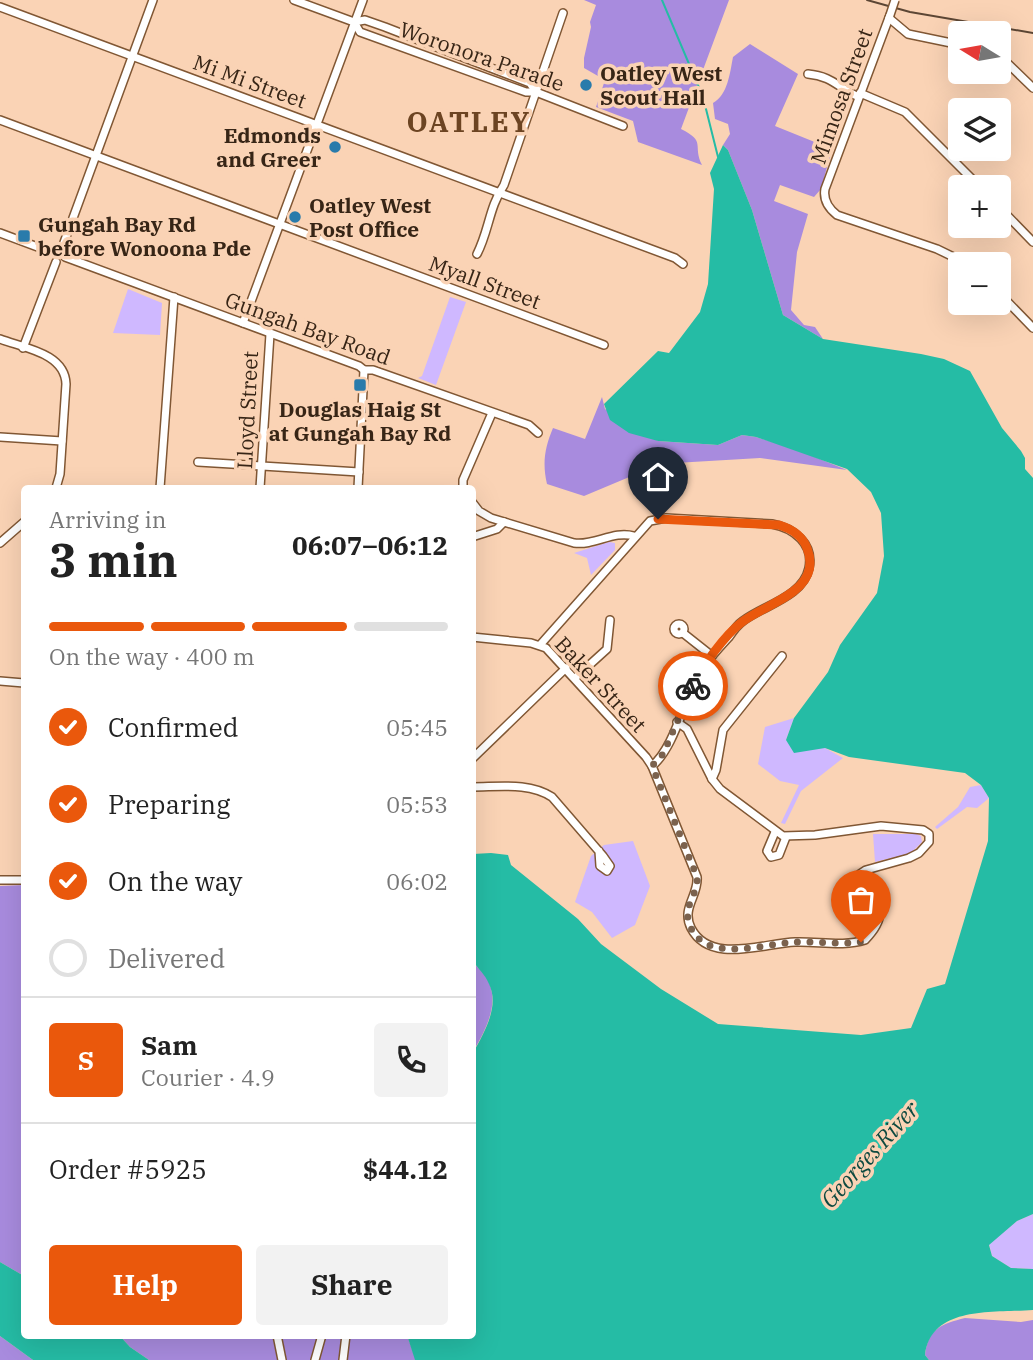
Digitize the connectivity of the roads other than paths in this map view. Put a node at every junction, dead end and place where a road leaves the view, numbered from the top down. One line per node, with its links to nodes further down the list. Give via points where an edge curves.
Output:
1 (153, 0): 13 (street)
2 (294, 0): 8 (street, Woronora Parade)
3 (363, 0): 8 (street)
4 (895, 0): 7 (street, Mimosa Street, bridge)
5 (0, 7): 13 (street, Mi Mi Street)
6 (563, 13): 20 (street)
7 (889, 16): 10 (street, via 912,36); 21 (street, Mimosa Street)
8 (354, 22): 9 (street, via 365,20); 11 (street, Woronora Parade, via 360,32); 23 (street)
9 (402, 36): 11 (street); 12 (street)
10 (948, 43)
11 (398, 46): 14 (street, Woronora Parade)
12 (455, 55): 14 (street); 15 (street)
13 (132, 56): 23 (street, Mi Mi Street); 25 (street)
14 (452, 65): 18 (street, Woronora Parade)
15 (488, 68): 18 (street); 20 (street, via 530,83)
16 (1012, 68): 19 (street)
17 (808, 74): 21 (street)
18 (485, 77): 20 (street, Woronora Parade)
19 (1033, 88)
20 (536, 92): 24 (street, Woronora Parade); 27 (street)
21 (860, 95): 26 (street, via 905,112); 35 (street, Mimosa Street, via 825,189 827,204 837,215)
22 (0, 120): 25 (street, Myall Street)
23 (317, 124): 27 (street, Mi Mi Street); 29 (street)
24 (623, 126)
25 (96, 155): 29 (street, Myall Street); 32 (street)
26 (968, 175)
27 (499, 193): 34 (street); 38 (street, Mi Mi Street)
28 (1011, 219): 31 (street)
29 (280, 224): 41 (street); 45 (street, Myall Street)
30 (0, 233): 33 (street)
31 (1033, 242)
32 (62, 248): 33 (street); 36 (street)
33 (51, 252): 37 (street)
34 (477, 254)
35 (948, 254)
36 (65, 257): 37 (street); 39 (street, Gungah Bay Road)
37 (56, 262): 46 (street)
38 (683, 264)
39 (174, 298): 41 (street, Gungah Bay Road); 56 (street)
40 (1011, 305): 42 (street)
41 (243, 323): 43 (street, Gungah Bay Road)
42 (1033, 328)
43 (270, 334): 47 (street, Gungah Bay Road); 53 (street, Lloyd Street)
44 (0, 339): 46 (street)
45 (604, 345)
46 (23, 348): 51 (street, via 61,365 66,378)
47 (363, 370): 48 (street, Gungah Bay Road); 54 (street)
48 (492, 413): 49 (street, Gungah Bay Road, via 529,425); 59 (street)
49 (538, 433)
50 (0, 438): 51 (street)
51 (62, 441): 55 (street)
52 (198, 462): 53 (street)
53 (262, 466): 54 (street); 57 (street, Lloyd Street)
54 (359, 472): 58 (street)
55 (57, 485)
56 (160, 485)
57 (260, 485)
58 (358, 485)
59 (462, 485)
60 (476, 506): 61 (street)
61 (504, 522): 63 (street); 64 (street, via 577,544 620,535)
62 (21, 525): 65 (street)
63 (476, 536)
64 (634, 537): 69 (street); 70 (street, via 650,521 666,517 779,525 792,530 804,543 809,567 802,584 742,622)
65 (0, 543)
66 (610, 620): 73 (street, via 607,649)
67 (683, 633): 70 (street)
68 (476, 637): 69 (street, Baker Street)
69 (540, 645): 72 (street, Baker Street)
70 (712, 656): 76 (street)
71 (782, 656): 79 (street, via 723,730)
72 (566, 668): 73 (street, Baker Street); 77 (street)
73 (575, 678): 78 (street, Baker Street)
74 (0, 681): 75 (street)
75 (21, 683)
76 (677, 722): 78 (street, via 663,754); 79 (street, via 687,729)
77 (476, 755)
78 (652, 766): 82 (street, Baker Street, via 697,877 688,920 696,936 714,946 743,950 790,942 857,942 869,937 880,913 859,886 860,874 914,855 930,839 923,830 881,826)
79 (712, 779): 81 (street)
80 (476, 787): 83 (street, via 525,787 544,792)
81 (775, 832): 82 (street); 82 (street, via 767,851 771,857 779,855)
82 (786, 837)
83 (599, 851)
84 (0, 880): 85 (street)
85 (21, 880)
86 (278, 1339): 89 (street)
87 (321, 1339): 90 (street)
88 (346, 1339): 91 (street)
89 (282, 1360)
90 (315, 1360)
91 (343, 1360)

